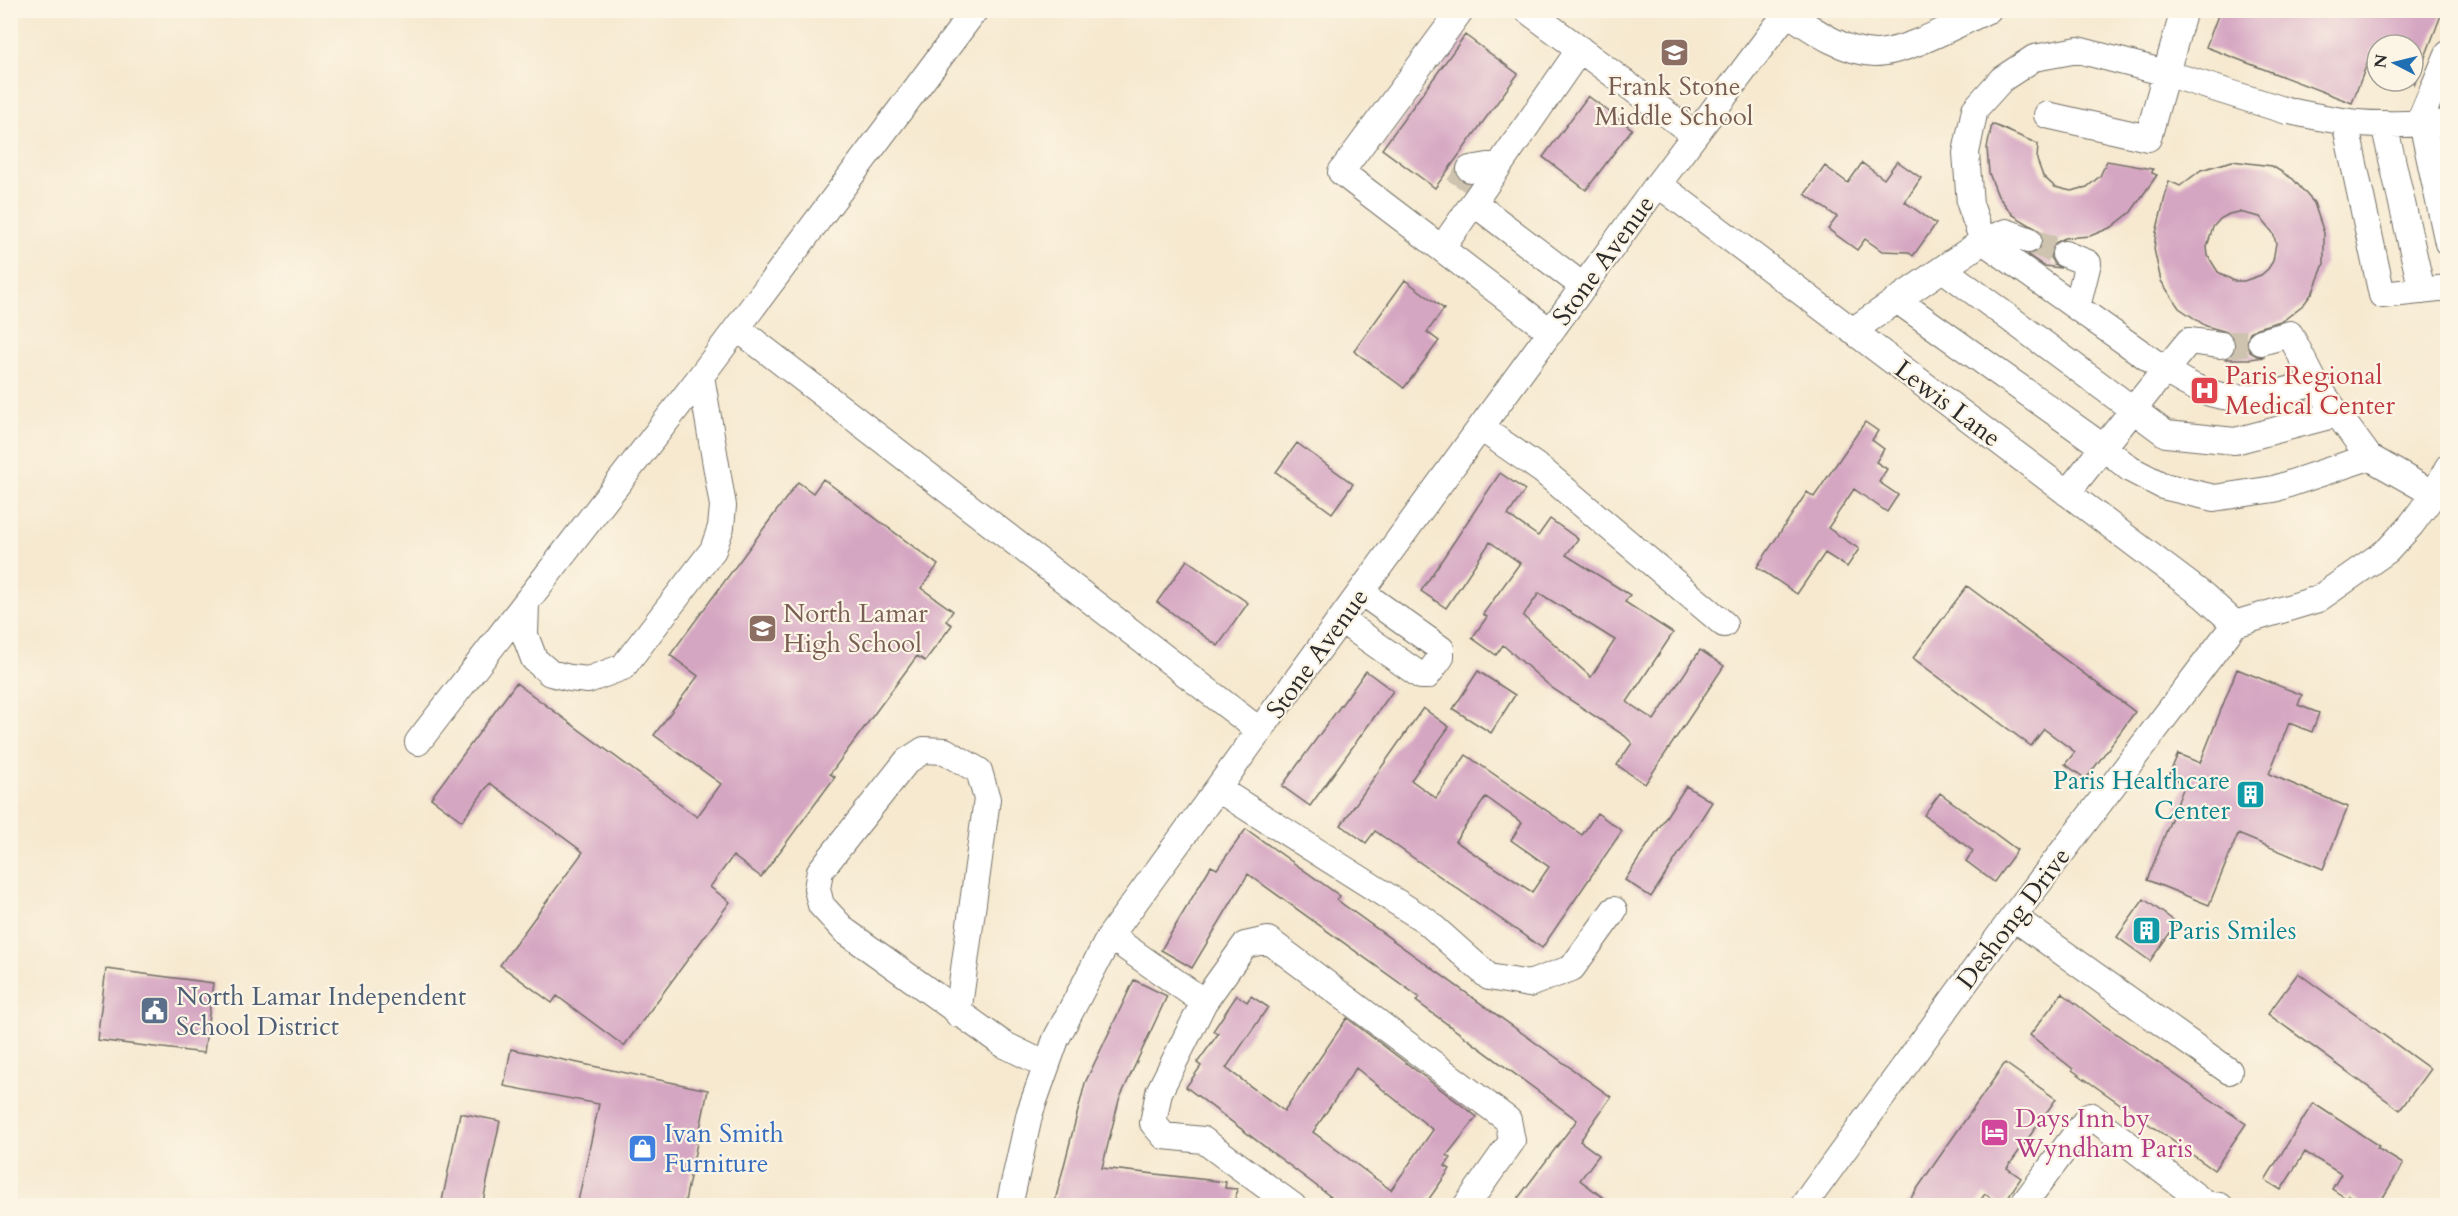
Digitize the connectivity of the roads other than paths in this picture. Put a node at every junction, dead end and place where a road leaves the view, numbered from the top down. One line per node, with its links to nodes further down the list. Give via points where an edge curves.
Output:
1 (975, 10): 30 (street)
2 (1461, 10): 22 (street, via 1341,172)
3 (1527, 10): 7 (street)
4 (1988, 10): 6 (street, via 1897,50 1875,53 1841,44)
5 (2184, 10): 9 (street)
6 (1788, 12): 15 (street, Stone Avenue)
7 (1580, 49): 15 (street); 16 (street)
8 (2448, 54): 12 (street)
9 (2166, 73): 10 (street, via 2148,138); 11 (street, via 2290,112); 20 (street, via 2078,50 2034,58 2002,79 1975,109 1966,153 1970,204)
10 (2047, 114)
11 (2345, 122): 13 (street); 27 (street, via 2382,295)
12 (2422, 122): 13 (street); 14 (street); 21 (street)
13 (2384, 124): 27 (street)
14 (2448, 124)
15 (1695, 135): 17 (street, Stone Avenue)
16 (1500, 164): 18 (street); 18 (street)
17 (1658, 184): 25 (street, Stone Avenue); 31 (street, Lewis Lane)
18 (1467, 194): 22 (street); 25 (street)
19 (2028, 240): 20 (street, via 2006,231)
20 (1983, 241): 24 (street); 29 (street)
21 (2448, 243)
22 (1442, 248): 32 (street)
23 (2065, 254): 29 (street, via 2088,263)
24 (1943, 269): 28 (street); 38 (street)
25 (1584, 287): 32 (street, Stone Avenue)
26 (2448, 288): 27 (street)
27 (2422, 291)
28 (1897, 300): 31 (street); 41 (street)
29 (2077, 308): 35 (street)
30 (737, 328): 36 (street); 51 (street)
31 (1852, 331): 44 (street, Lewis Lane)
32 (1551, 332): 40 (street, Stone Avenue)
33 (2261, 342): 37 (street, via 2290,334)
34 (2220, 345): 35 (street, via 2190,341)
35 (2165, 370): 37 (street, via 2190,387 2240,398); 38 (street)
36 (701, 376): 47 (street); 47 (street, via 723,506 721,527 713,550 623,668 588,680 549,673 534,659 525,635)
37 (2315, 383): 39 (street)
38 (2132, 411): 39 (street, via 2166,434 2235,441); 41 (street)
39 (2337, 414): 42 (street)
40 (1481, 428): 46 (street, Stone Avenue); 49 (street, via 1543,471)
41 (2103, 447): 42 (street, via 2130,470 2163,486 2214,498 2274,489); 44 (street)
42 (2369, 458): 45 (street)
43 (2448, 467): 45 (street)
44 (2067, 493): 50 (street, Lewis Lane, via 2204,596)
45 (2434, 494): 50 (street, via 2388,550 2318,599)
46 (1361, 592): 48 (street, Stone Avenue); 48 (street, via 1441,649 1442,657 1427,676 1421,676)
47 (526, 603): 52 (street)
48 (1341, 620): 51 (street, Stone Avenue)
49 (1724, 624)
50 (2235, 624): 55 (street, Deshong Drive)
51 (1260, 731): 53 (street, Stone Avenue)
52 (418, 742)
53 (1218, 789): 54 (street, via 1425,920 1489,977 1529,984 1572,968); 56 (street, Stone Avenue)
54 (1614, 910)
55 (2013, 917): 60 (street); 64 (street, Deshong Drive)
56 (1110, 936): 57 (street); 59 (street, Stone Avenue)
57 (1204, 1002): 62 (street, via 1159,1092 1153,1123 1164,1136 1203,1140); 63 (street, via 1245,945 1268,940 1508,1120 1512,1141)
58 (958, 1014): 58 (street, via 844,932 820,905 817,889 820,871 907,761 924,750 945,751 979,771 987,799); 59 (street, via 1003,1044)
59 (1046, 1065): 61 (street, Stone Avenue, via 1030,1112)
60 (2229, 1071)
61 (1009, 1206)
62 (1293, 1206)
63 (1466, 1206)
64 (1803, 1206)
65 (2022, 1206): 66 (street, via 2090,1115 2205,1204)
66 (2220, 1206)

